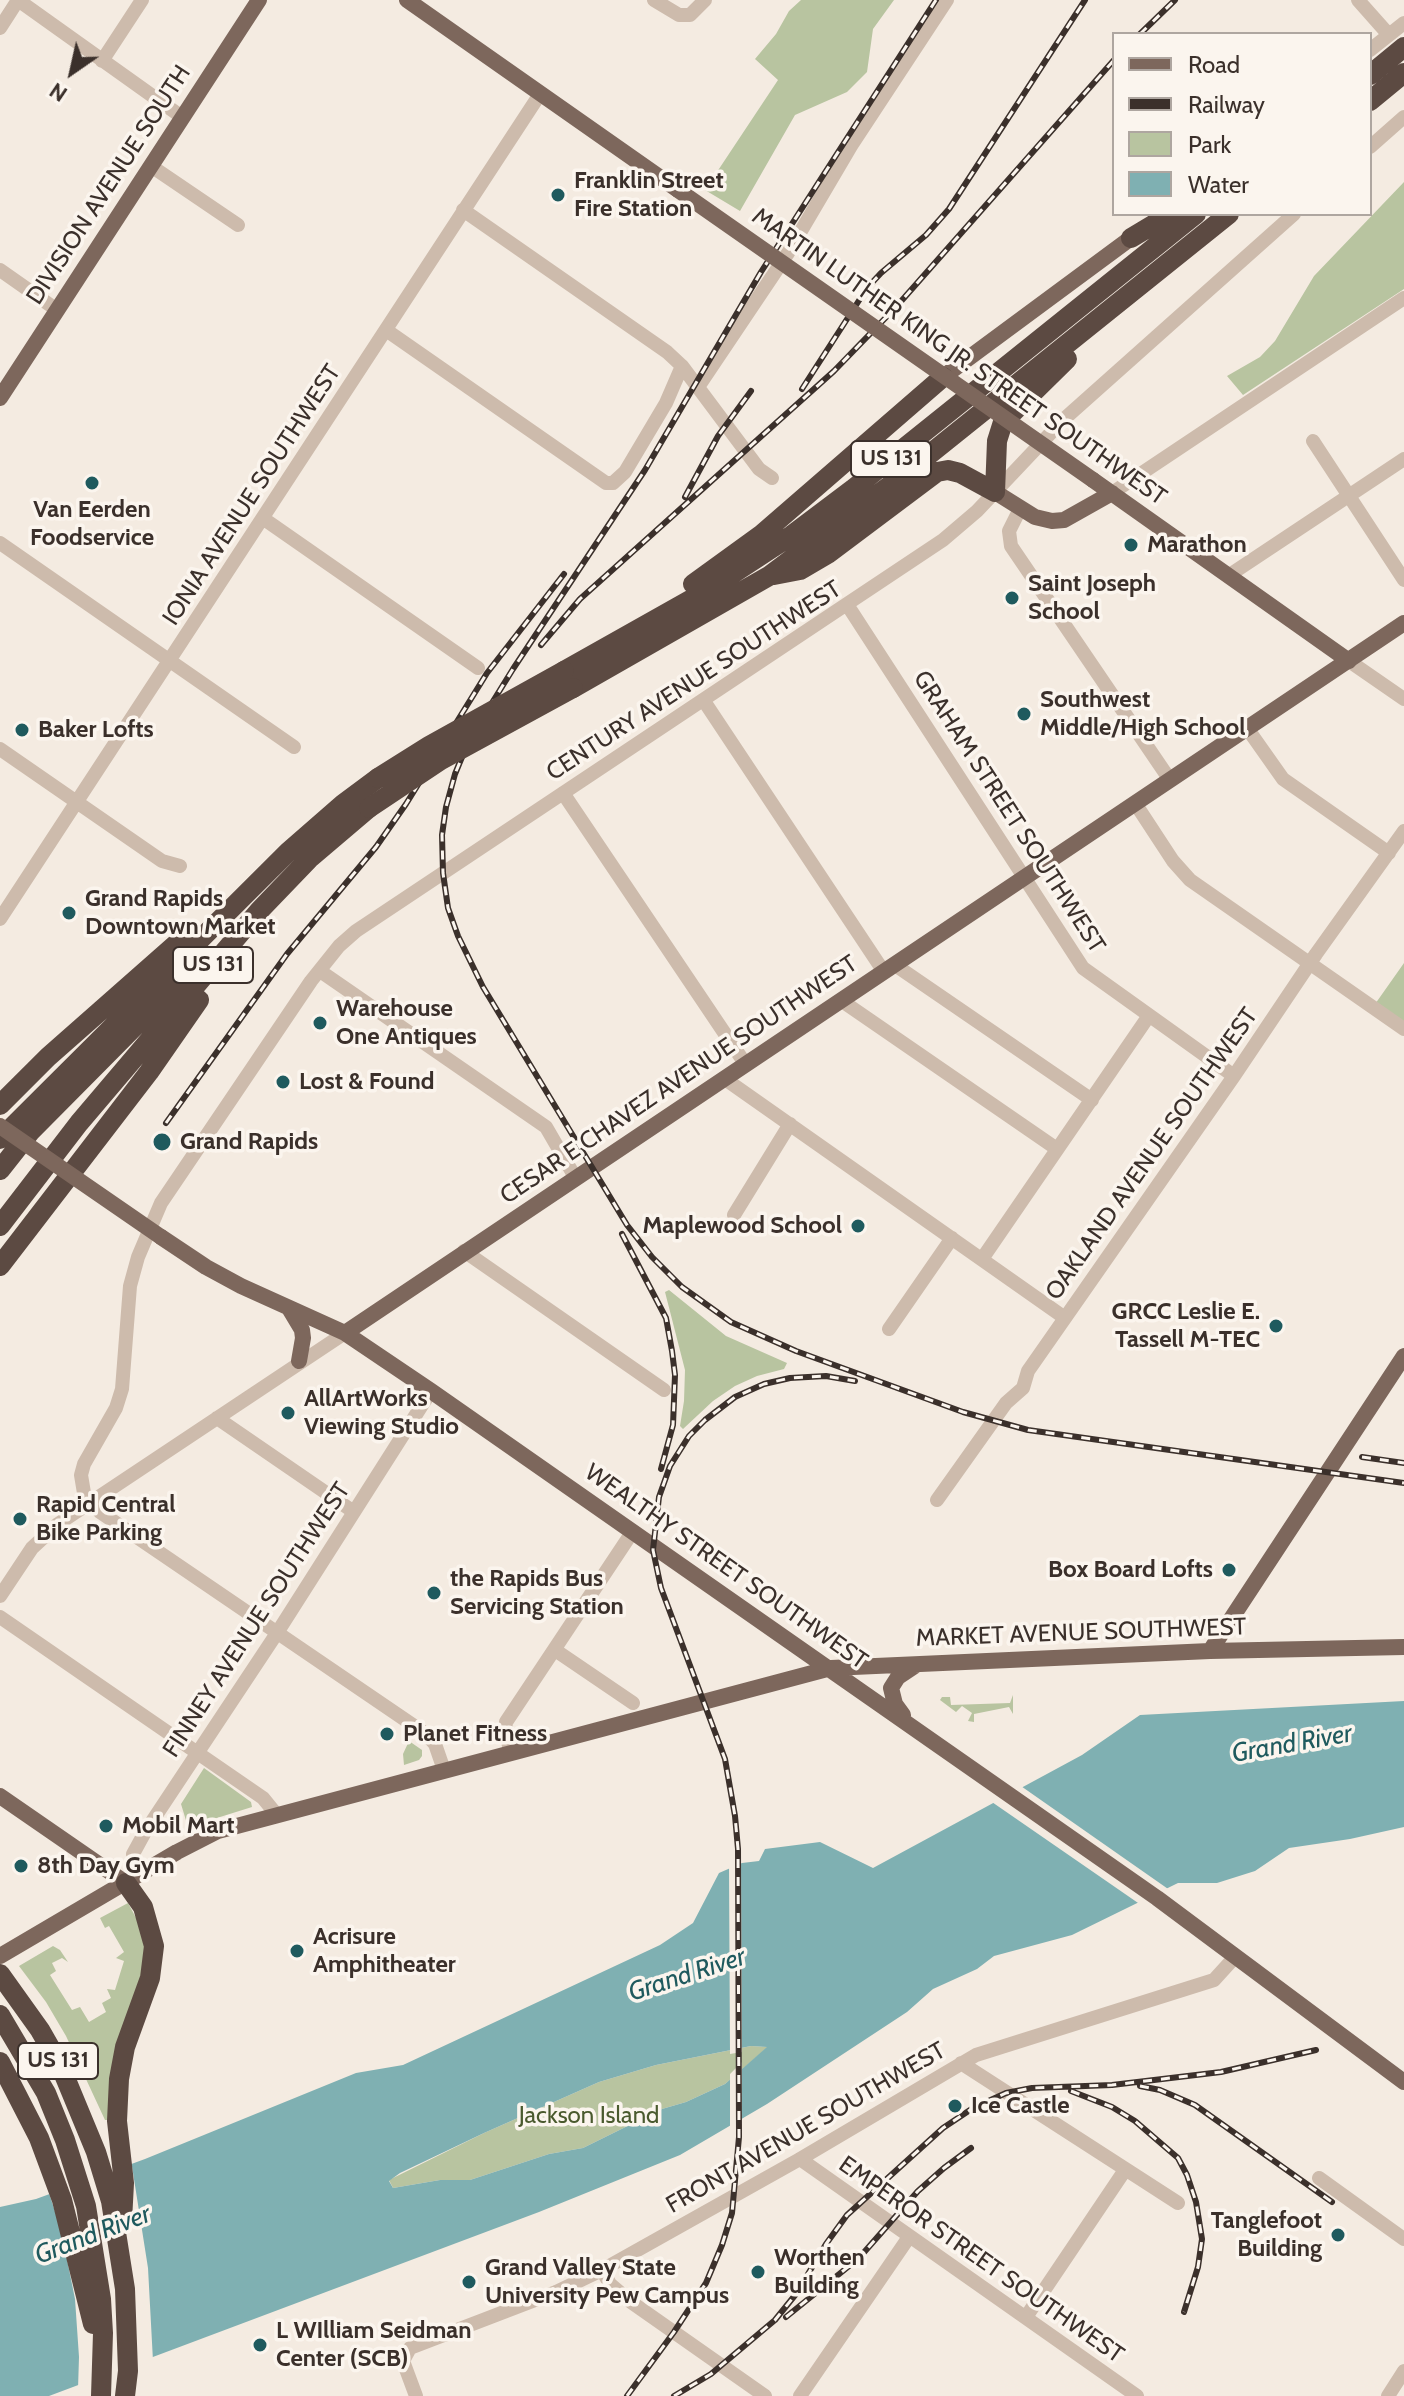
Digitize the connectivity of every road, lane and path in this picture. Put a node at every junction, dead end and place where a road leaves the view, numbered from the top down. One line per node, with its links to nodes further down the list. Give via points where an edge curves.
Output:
1 (18, 0): 10 (street); 13 (street)
2 (142, 0): 13 (street)
3 (259, 0): 18 (main road, DIVISION AVENUE SOUTH)
4 (407, 0): 16 (main road, MARTIN LUTHER KING JR. STREET SOUTHWEST)
5 (654, 0): 6 (street, via 679,15 690,15)
6 (705, 0)
7 (947, 0): 37 (street)
8 (1358, 0): 11 (street)
9 (1404, 23): 11 (street)
10 (0, 28)
11 (1396, 41): 12 (street); 14 (highway)
12 (1372, 49)
13 (102, 61): 18 (street)
14 (1372, 72)
15 (1404, 73): 17 (highway)
16 (540, 94): 22 (street, IONIA AVENUE SOUTHWEST); 36 (main road, MARTIN LUTHER KING JR. STREET SOUTHWEST, bridge)
17 (1372, 99)
18 (182, 117): 21 (main road, DIVISION AVENUE SOUTH)
19 (1404, 117): 20 (street)
20 (1372, 145)
21 (151, 166): 28 (street); 33 (main road, DIVISION AVENUE SOUTH)
22 (463, 210): 34 (street, IONIA AVENUE SOUTHWEST); 35 (street)
23 (1160, 216): 29 (street)
24 (1168, 216): 29 (highway)
25 (1194, 216): 53 (highway, US 131, via 792,535)
26 (1226, 216): 30 (highway, US 131)
27 (1292, 216): 42 (street, CENTURY AVENUE SOUTHWEST, via 1063,420)
28 (238, 225)
29 (1131, 238): 36 (main road)
30 (1165, 265): 42 (highway, via 1008,416 998,435); 48 (highway, US 131)
31 (0, 270): 33 (street)
32 (1404, 298): 43 (street)
33 (57, 310): 38 (main road, DIVISION AVENUE SOUTH)
34 (386, 330): 35 (street, via 598,480 613,483 666,403); 46 (street, IONIA AVENUE SOUTHWEST)
35 (682, 366): 37 (street)
36 (943, 377): 43 (main road, MARTIN LUTHER KING JR. STREET SOUTHWEST, bridge); 53 (highway, via 751,542)
37 (698, 387): 41 (street, via 759,469)
38 (0, 398)
39 (1313, 441): 44 (street)
40 (1404, 459): 44 (street)
41 (772, 478)
42 (995, 492): 45 (main road); 48 (highway, via 960,473 942,470 811,564); 51 (street, CENTURY AVENUE SOUTHWEST, via 943,540)
43 (1112, 493): 45 (main road, via 1064,520 1043,520); 49 (main road, MARTIN LUTHER KING JR. STREET SOUTHWEST)
44 (1348, 497): 49 (street); 50 (street)
45 (1020, 509): 63 (street, via 1009,531 1011,546)
46 (264, 519): 54 (street, IONIA AVENUE SOUTHWEST); 56 (street)
47 (0, 543): 54 (street)
48 (769, 576): 57 (highway, US 131)
49 (1228, 576): 55 (main road, MARTIN LUTHER KING JR. STREET SOUTHWEST)
50 (1404, 580)
51 (848, 606): 59 (street, CENTURY AVENUE SOUTHWEST); 70 (street, GRAHAM STREET SOUTHWEST)
52 (1404, 623): 55 (main road, CESAR E CHAVEZ AVENUE SOUTHWEST)
53 (619, 640): 57 (highway, US 131)
54 (171, 661): 61 (street); 65 (street, IONIA AVENUE SOUTHWEST)
55 (1349, 661): 58 (street, MARTIN LUTHER KING JR. STREET SOUTHWEST); 60 (main road, CESAR E CHAVEZ AVENUE SOUTHWEST)
56 (478, 668)
57 (568, 679): 71 (highway, US 131, bridge, via 369,808); 72 (highway, US 131, bridge, via 429,746 378,778 315,827)
58 (1404, 699)
59 (704, 701): 64 (street, CENTURY AVENUE SOUTHWEST); 76 (street)
60 (1247, 728): 63 (main road, CESAR E CHAVEZ AVENUE SOUTHWEST); 68 (street, via 1283,779)
61 (294, 747)
62 (0, 749): 65 (street)
63 (1170, 780): 66 (main road, CESAR E CHAVEZ AVENUE SOUTHWEST)
64 (563, 793): 77 (street, CENTURY AVENUE SOUTHWEST, via 364,925); 81 (street)
65 (78, 803): 69 (street, via 162,861); 74 (street, IONIA AVENUE SOUTHWEST)
66 (1135, 803): 70 (main road, CESAR E CHAVEZ AVENUE SOUTHWEST); 75 (street, via 1190,880)
67 (1404, 831): 68 (street, OAKLAND AVENUE SOUTHWEST)
68 (1389, 853): 75 (street, OAKLAND AVENUE SOUTHWEST)
69 (180, 866)
70 (1024, 877): 76 (main road, CESAR E CHAVEZ AVENUE SOUTHWEST); 79 (street, GRAHAM STREET SOUTHWEST, via 1083,968)
71 (285, 883): 86 (highway, US 131); 93 (highway)
72 (253, 886): 73 (highway, US 131); 85 (highway, via 149,967)
73 (236, 902): 89 (highway, US 131); 90 (highway, via 190,966)
74 (0, 919)
75 (1309, 963): 80 (street); 82 (street, OAKLAND AVENUE SOUTHWEST)
76 (890, 968): 78 (main road, CESAR E CHAVEZ AVENUE SOUTHWEST); 84 (street)
77 (320, 971): 94 (street, via 546,1127); 112 (street, CENTURY AVENUE SOUTHWEST, via 157,1212 130,1286 122,1389 81,1475)
78 (842, 1001): 81 (main road, CESAR E CHAVEZ AVENUE SOUTHWEST); 91 (street)
79 (1148, 1017): 82 (street, GRAHAM STREET SOUTHWEST); 84 (street)
80 (1404, 1029)
81 (746, 1065): 83 (main road, CESAR E CHAVEZ AVENUE SOUTHWEST)
82 (1234, 1076): 103 (street, OAKLAND AVENUE SOUTHWEST)
83 (725, 1079): 87 (street); 94 (main road, CESAR E CHAVEZ AVENUE SOUTHWEST)
84 (1092, 1100): 91 (street)
85 (0, 1105)
86 (79, 1123): 95 (highway); 97 (highway, US 131)
87 (790, 1124): 96 (street); 98 (street)
88 (0, 1126): 90 (main road, WEALTHY STREET SOUTHWEST, bridge)
89 (0, 1139)
90 (22, 1141): 92 (highway); 93 (main road, WEALTHY STREET SOUTHWEST, bridge)
91 (1057, 1149): 100 (street)
92 (0, 1170)
93 (70, 1175): 101 (highway); 102 (main road, WEALTHY STREET SOUTHWEST, bridge, via 206,1267)
94 (575, 1177): 99 (main road, CESAR E CHAVEZ AVENUE SOUTHWEST)
95 (0, 1203)
96 (734, 1215)
97 (0, 1226)
98 (952, 1238): 100 (street); 104 (street)
99 (464, 1251): 105 (main road, CESAR E CHAVEZ AVENUE SOUTHWEST); 108 (street)
100 (982, 1259): 103 (street)
101 (0, 1266)
102 (290, 1310): 105 (main road, WEALTHY STREET SOUTHWEST); 107 (main road, via 303,1338)
103 (1065, 1318): 111 (street, OAKLAND AVENUE SOUTHWEST, via 1028,1371 1023,1388 1006,1403)
104 (889, 1329)
105 (345, 1333): 107 (street, CESAR E CHAVEZ AVENUE SOUTHWEST); 109 (main road, WEALTHY STREET SOUTHWEST)
106 (1404, 1356): 120 (main road)
107 (299, 1361): 110 (street, CESAR E CHAVEZ AVENUE SOUTHWEST)
108 (664, 1390)
109 (431, 1391): 113 (street, FINNEY AVENUE SOUTHWEST); 114 (main road, WEALTHY STREET SOUTHWEST)
110 (217, 1418): 112 (street, CESAR E CHAVEZ AVENUE SOUTHWEST); 113 (street)
111 (937, 1500)
112 (90, 1502): 115 (street, CESAR E CHAVEZ AVENUE SOUTHWEST, via 39,1539); 117 (street)
113 (354, 1512): 117 (street, FINNEY AVENUE SOUTHWEST)
114 (633, 1531): 119 (street); 122 (main road, WEALTHY STREET SOUTHWEST)
115 (0, 1596)
116 (0, 1617): 125 (street)
117 (277, 1633): 125 (street, FINNEY AVENUE SOUTHWEST); 127 (street, via 426,1734)
118 (1404, 1647): 120 (main road, MARKET AVENUE SOUTHWEST)
119 (555, 1650): 123 (street); 126 (street, via 506,1722)
120 (1210, 1651): 121 (main road, MARKET AVENUE SOUTHWEST)
121 (918, 1664): 122 (main road, MARKET AVENUE SOUTHWEST); 124 (main road, via 891,1688)
122 (831, 1668): 124 (main road, WEALTHY STREET SOUTHWEST); 126 (main road, MARKET AVENUE SOUTHWEST)
123 (633, 1703)
124 (910, 1725): 132 (main road, WEALTHY STREET SOUTHWEST)
125 (198, 1753): 129 (street, via 263,1798); 130 (street, FINNEY AVENUE SOUTHWEST, via 136,1848)
126 (511, 1753): 127 (main road, MARKET AVENUE SOUTHWEST)
127 (444, 1770): 129 (main road, MARKET AVENUE SOUTHWEST)
128 (0, 1796): 130 (main road)
129 (276, 1814): 130 (main road, MARKET AVENUE SOUTHWEST, via 206,1836)
130 (131, 1879): 131 (main road, MARKET AVENUE SOUTHWEST); 144 (highway, via 154,1946 150,1978 119,2079 124,2183)
131 (0, 1956)
132 (1234, 1958): 136 (street, FRONT AVENUE SOUTHWEST, via 1214,1980 998,2046); 137 (main road, WEALTHY STREET SOUTHWEST)
133 (2, 1976): 144 (highway, US 131, via 60,2065 96,2152)
134 (0, 2015): 147 (highway, US 131, via 46,2093 73,2161 95,2255)
135 (0, 2062): 147 (highway, via 51,2170)
136 (961, 2063): 138 (street, FRONT AVENUE SOUTHWEST); 139 (street)
137 (1404, 2082)
138 (800, 2159): 142 (street, EMPEROR STREET SOUTHWEST); 145 (street, FRONT AVENUE SOUTHWEST)
139 (1125, 2170): 141 (street); 146 (street)
140 (1319, 2178): 143 (street)
141 (1178, 2203)
142 (909, 2237): 146 (street, EMPEROR STREET SOUTHWEST); 153 (street)
143 (1404, 2239)
144 (120, 2253): 150 (highway, US 131, via 127,2324)
145 (602, 2270): 151 (street, FRONT AVENUE SOUTHWEST, via 414,2346 404,2356 404,2365); 152 (street, via 620,2294)
146 (1026, 2317): 154 (street, EMPEROR STREET SOUTHWEST)
147 (103, 2357): 149 (highway, US 131)
148 (1404, 2371): 155 (street)
149 (101, 2396)
150 (125, 2396)
151 (416, 2396)
152 (765, 2396)
153 (800, 2396)
154 (1137, 2396)
155 (1388, 2396)

